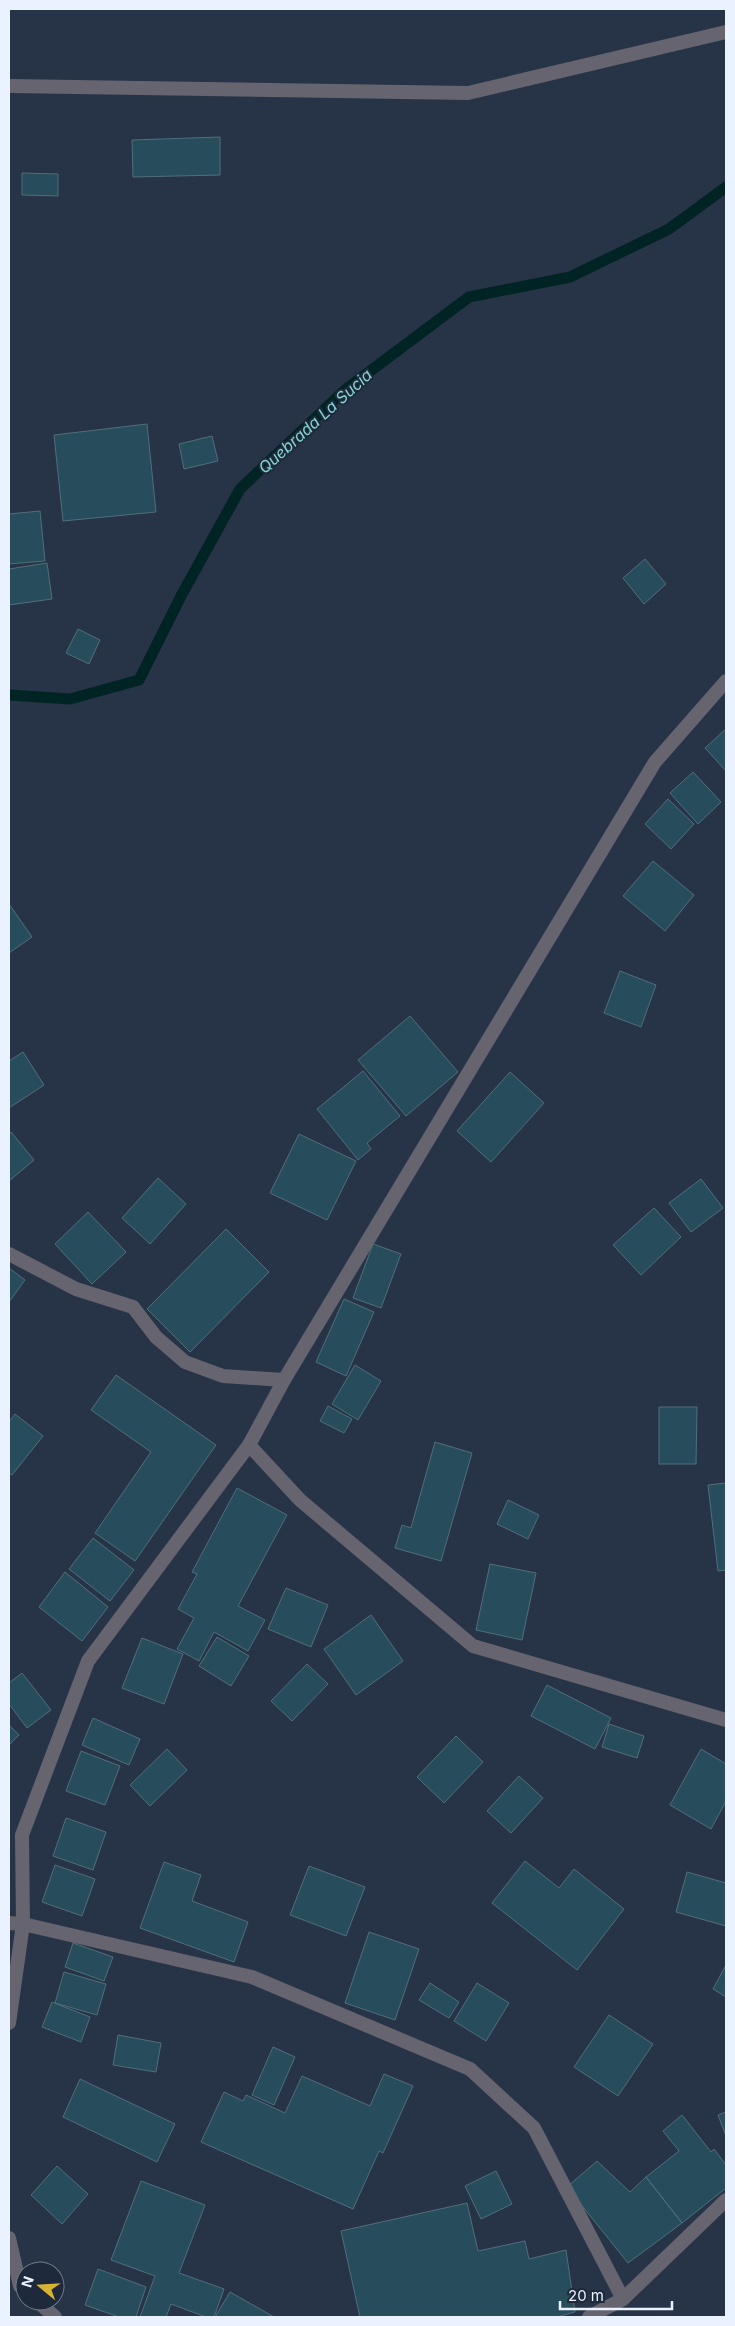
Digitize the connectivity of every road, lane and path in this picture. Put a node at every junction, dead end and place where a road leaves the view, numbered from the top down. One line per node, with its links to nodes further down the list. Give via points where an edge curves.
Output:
1 (726, 32): 2 (street, via 468,93)
2 (9, 86)
3 (726, 681): 5 (street, via 655,762)
4 (9, 1254): 5 (street, via 76,1289 132,1308 156,1337 185,1362 223,1376)
5 (284, 1380): 6 (street)
6 (249, 1445): 7 (street, via 300,1500 474,1646); 9 (street, via 88,1661 22,1835)
7 (726, 1720)
8 (9, 1923): 9 (street)
9 (24, 1924): 10 (street); 14 (street, via 252,1976 470,2069 534,2128)
10 (9, 2023)
11 (726, 2200): 14 (street)
12 (9, 2238): 13 (street)
13 (15, 2264)
14 (623, 2299): 15 (street)
15 (588, 2317)

